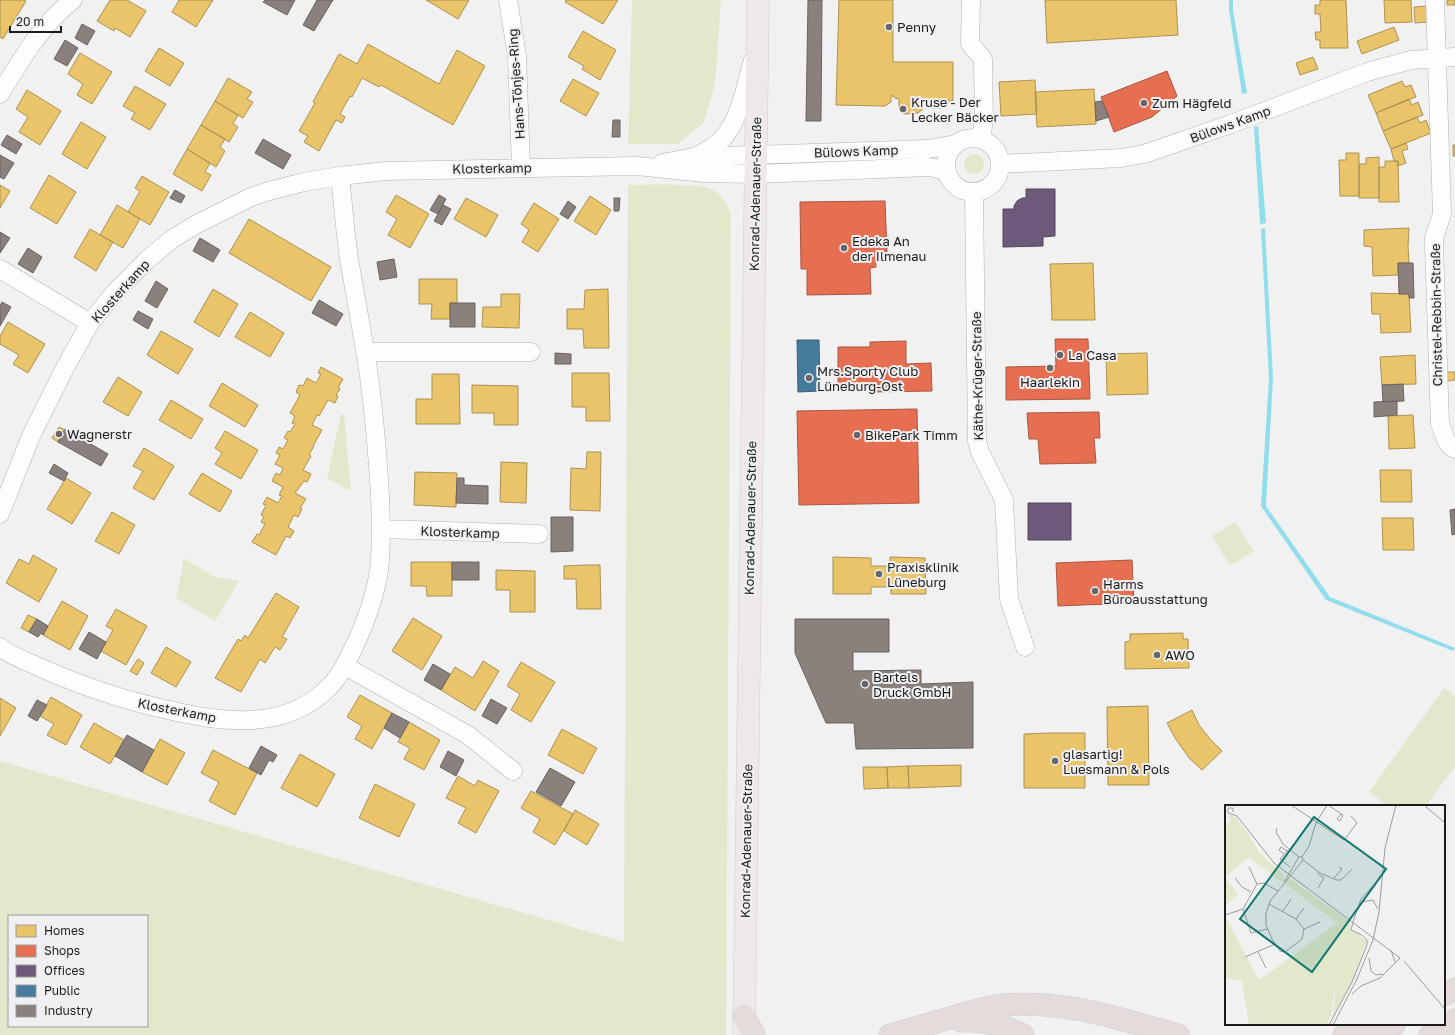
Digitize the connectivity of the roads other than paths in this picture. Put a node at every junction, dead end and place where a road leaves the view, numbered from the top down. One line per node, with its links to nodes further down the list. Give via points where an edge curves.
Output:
1 (72, 0): 9 (street, via 38,36)
2 (508, 0): 15 (street, Hans-Tönjes-Ring, via 517,56)
3 (758, 0): 6 (main road, Konrad-Adenauer-Straße)
4 (971, 0): 10 (street, via 970,43 983,59 984,120)
5 (1435, 0): 8 (street, Christel-Rebbin-Straße)
6 (757, 47): 12 (street, Klosterkamp, via 732,124 723,138); 13 (main road, Konrad-Adenauer-Straße)
7 (1455, 57): 8 (street, Bülows Kamp)
8 (1436, 58): 14 (street, Bülows Kamp, via 1411,60 1367,72 1144,154 1121,158); 24 (street, Christel-Rebbin-Straße, via 1442,214 1434,238 1439,409 1440,424 1446,440)
9 (0, 94)
10 (981, 139): 11 (street, Bülows Kamp, via 968,138); 14 (street, via 995,148)
11 (956, 144): 13 (street, Bülows Kamp, via 928,149); 17 (street, via 948,156)
12 (694, 157): 13 (street, Klosterkamp); 16 (street, Klosterkamp)
13 (755, 164): 16 (street, Klosterkamp, via 704,173); 17 (street, Bülows Kamp, via 929,167); 36 (main road, Konrad-Adenauer-Straße)
14 (1000, 164): 19 (street, via 999,173 990,186)
15 (521, 167): 16 (street, Klosterkamp); 18 (street, Klosterkamp, via 386,171)
16 (644, 167)
17 (948, 171): 19 (street, via 957,186)
18 (340, 176): 21 (street, Klosterkamp, via 269,191 197,224 172,239 147,260 116,291); 22 (street, Klosterkamp, via 349,259)
19 (974, 192): 29 (street, Käthe-Krüger-Straße, via 977,440 980,452 1004,500 1009,599)
20 (0, 269): 21 (street)
21 (90, 323): 25 (street, Klosterkamp, via 31,436)
22 (365, 352): 23 (street); 26 (street, Klosterkamp, via 377,457)
23 (531, 352)
24 (1455, 449)
25 (2, 503)
26 (381, 529): 27 (street, Klosterkamp); 30 (street, Klosterkamp, via 379,569 373,596 363,628)
27 (539, 534)
28 (0, 647): 30 (street, Klosterkamp, via 57,675 124,699 166,710 242,720 281,717 308,704 330,686)
29 (1025, 647)
30 (345, 666): 31 (street, via 468,734)
31 (513, 771)
32 (1455, 989): 33 (highway)
33 (1445, 994)
34 (1455, 1020): 43 (highway)
35 (937, 1022): 39 (highway); 40 (highway, via 979,1020 1005,1026); 41 (highway, via 979,1009 1005,1005 1061,1006 1094,1012)
36 (744, 1026): 38 (highway)
37 (1389, 1028): 42 (highway)
38 (754, 1035)
39 (890, 1035)
40 (1022, 1035)
41 (1178, 1035)
42 (1344, 1035)
43 (1430, 1035)

